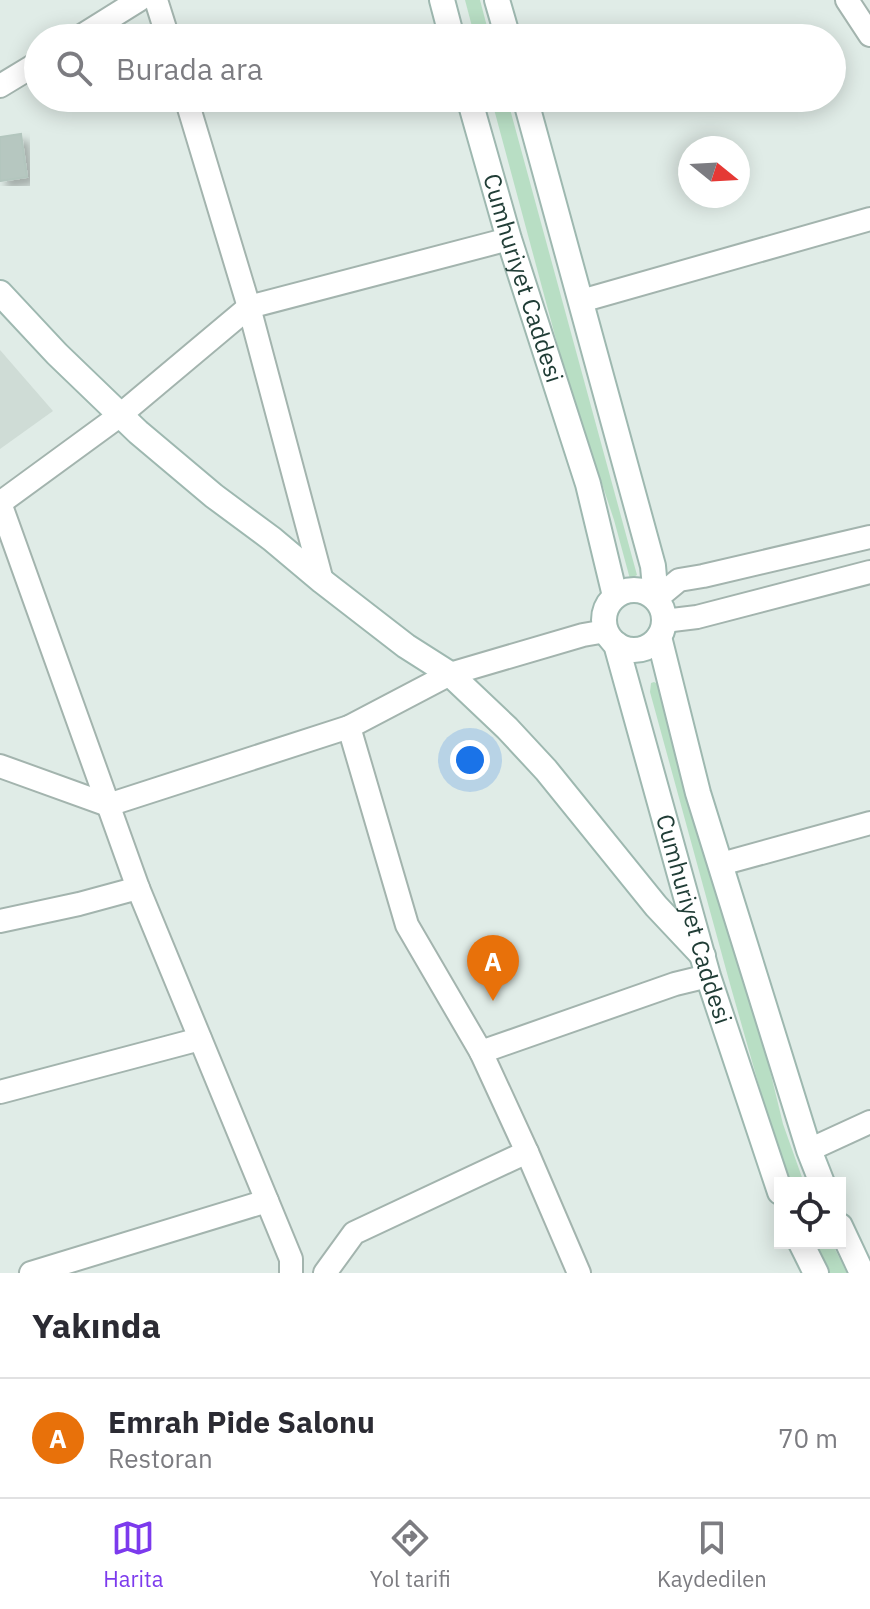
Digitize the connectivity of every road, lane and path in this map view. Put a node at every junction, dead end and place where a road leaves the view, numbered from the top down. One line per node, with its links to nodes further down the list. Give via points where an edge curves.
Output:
1 (139, 0): 6 (street)
2 (156, 0): 7 (street)
3 (442, 0): 8 (main road)
4 (497, 0): 9 (main road)
5 (847, 0): 10 (street)
6 (100, 24)
7 (164, 24)
8 (448, 24)
9 (504, 24)
10 (870, 35)
11 (24, 71): 12 (street)
12 (0, 86)
13 (190, 112): 20 (street)
14 (473, 112): 17 (main road, Cumhuriyet Caddesi)
15 (529, 112): 19 (main road, Cumhuriyet Caddesi)
16 (870, 219): 19 (street)
17 (509, 239): 20 (street); 26 (main road, Cumhuriyet Caddesi, via 588,484)
18 (0, 293): 21 (main road)
19 (581, 301): 27 (main road, Cumhuriyet Caddesi, via 653,566)
20 (249, 307): 21 (street); 25 (street)
21 (119, 416): 22 (street); 25 (main road)
22 (0, 503): 32 (street)
23 (870, 537): 27 (street, via 679,580)
24 (870, 572): 27 (street, via 697,617)
25 (322, 581): 29 (main road)
26 (615, 596): 27 (main road, via 641,590); 28 (main road, Cumhuriyet Caddesi, via 604,614)
27 (660, 619): 28 (main road, via 647,647 639,650 622,648); 34 (main road, Cumhuriyet Caddesi, via 698,793)
28 (611, 637): 29 (street, via 583,635); 37 (main road, Cumhuriyet Caddesi)
29 (450, 674): 30 (street); 37 (main road, via 536,760)
30 (349, 727): 32 (street); 39 (street, via 407,925)
31 (0, 766): 32 (street)
32 (108, 805): 35 (street)
33 (870, 823): 34 (street)
34 (721, 864): 42 (main road, Cumhuriyet Caddesi)
35 (138, 888): 36 (street); 38 (street)
36 (0, 921)
37 (706, 966): 39 (street, via 675,984); 44 (main road, Cumhuriyet Caddesi)
38 (200, 1039): 40 (street); 46 (street)
39 (481, 1052): 43 (street)
40 (0, 1092)
41 (870, 1122): 42 (street)
42 (809, 1150): 45 (main road, Cumhuriyet Caddesi)
43 (527, 1152): 51 (street, via 354,1233); 52 (street)
44 (775, 1177)
45 (820, 1177)
46 (267, 1201): 49 (street); 50 (street, via 291,1259)
47 (846, 1239): 54 (main road)
48 (804, 1249): 53 (main road)
49 (31, 1273)
50 (291, 1273)
51 (325, 1273)
52 (579, 1273)
53 (816, 1273)
54 (862, 1273)

